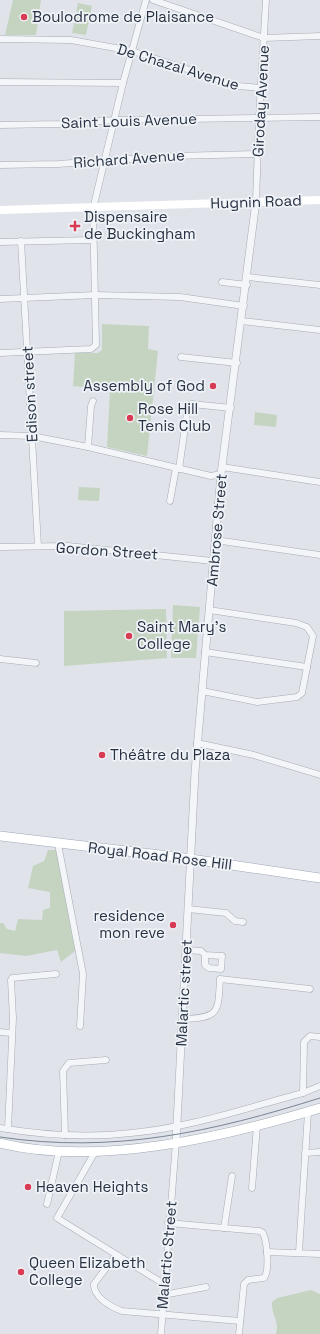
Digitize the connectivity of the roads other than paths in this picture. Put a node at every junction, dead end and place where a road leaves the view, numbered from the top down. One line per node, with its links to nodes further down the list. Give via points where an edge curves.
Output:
1 (146, 0): 7 (street)
2 (153, 0): 5 (street)
3 (266, 0): 5 (street, Giroday Avenue)
4 (320, 36): 5 (street)
5 (264, 38): 10 (street, Giroday Avenue)
6 (0, 39): 7 (street, De Chazal Avenue, via 71,40)
7 (132, 50): 9 (street); 10 (street, De Chazal Avenue, via 238,86)
8 (0, 82): 9 (street)
9 (123, 83): 13 (street)
10 (261, 88): 12 (street, Giroday Avenue)
11 (320, 117): 12 (street, Saint Louis Avenue)
12 (259, 118): 13 (street, Saint Louis Avenue); 15 (street, Giroday Avenue)
13 (115, 120): 14 (street, Saint Louis Avenue); 16 (street)
14 (0, 125)
15 (258, 154): 16 (street, Richard Avenue); 19 (street, Giroday Avenue)
16 (104, 160): 17 (street, Richard Avenue); 20 (street)
17 (0, 165)
18 (320, 200): 19 (main road, Hugnin Road)
19 (256, 201): 20 (main road, Hugnin Road); 25 (street, Ambrose Street)
20 (92, 209): 21 (main road, Hugnin Road); 22 (street)
21 (0, 210)
22 (92, 240): 23 (street); 29 (street)
23 (22, 241): 24 (street); 30 (street, Edison street)
24 (0, 242)
25 (248, 277): 27 (street, Ambrose Street); 28 (street)
26 (222, 282): 27 (street)
27 (247, 285): 32 (street, Ambrose Street)
28 (320, 285)
29 (95, 295): 30 (street); 32 (street, via 180,297); 35 (street, via 96,345 90,349)
30 (26, 297): 31 (street); 35 (street, Edison street)
31 (0, 299)
32 (244, 306): 33 (street, Ambrose Street)
33 (242, 321): 34 (street); 38 (street, Ambrose Street)
34 (320, 330)
35 (28, 352): 36 (street); 42 (street, Edison street)
36 (0, 353)
37 (181, 356): 38 (street)
38 (237, 363): 40 (street, Ambrose Street)
39 (93, 401): 43 (street, via 90,406)
40 (231, 408): 44 (street, via 192,404 188,406); 45 (street, Ambrose Street)
41 (0, 435): 42 (street)
42 (32, 436): 43 (street); 49 (street, Edison street)
43 (88, 447): 44 (street)
44 (178, 468): 45 (street, via 211,476); 47 (street)
45 (222, 471): 46 (street); 48 (street, Ambrose Street)
46 (320, 482)
47 (170, 501)
48 (215, 540): 51 (street); 52 (street, Ambrose Street)
49 (38, 546): 50 (street, Gordon Street); 52 (street, Gordon Street, via 116,550)
50 (0, 547)
51 (320, 555)
52 (213, 561): 53 (street, Ambrose Street)
53 (209, 610): 54 (street, Ambrose Street); 57 (street, via 296,623 307,627 313,636)
54 (205, 652): 57 (street); 58 (street, Ambrose Street)
55 (0, 658): 56 (street)
56 (36, 663)
57 (307, 667): 58 (street, via 302,693 297,697 257,702)
58 (202, 692): 59 (street, Ambrose Street)
59 (197, 742): 60 (street, via 254,755); 63 (street, Ambrose Street)
60 (320, 775)
61 (0, 836): 62 (main road, Royal Road Rose Hill)
62 (58, 844): 63 (main road, Royal Road Rose Hill); 74 (street, via 83,974)
63 (191, 860): 64 (main road, Royal Road Rose Hill); 65 (street, Malartic street)
64 (320, 878)
65 (188, 909): 66 (street, via 226,913 235,921); 67 (street, Malartic street)
66 (244, 922)
67 (186, 950): 68 (street, via 201,951); 73 (street, Malartic street)
68 (205, 955): 69 (street, via 204,965); 69 (street, via 222,956)
69 (221, 969): 71 (street)
70 (56, 974): 76 (street, via 11,979 14,1018)
71 (220, 979): 72 (street); 73 (street, via 218,1007 214,1012 197,1019)
72 (310, 989)
73 (183, 1019): 84 (street, Malartic street)
74 (80, 1026)
75 (0, 1032): 76 (street)
76 (12, 1033): 86 (street)
77 (320, 1037): 80 (street, via 310,1036 304,1042)
78 (106, 1060): 87 (street, via 69,1063 65,1066 63,1071)
79 (320, 1086): 80 (street)
80 (303, 1093): 84 (street)
81 (320, 1108): 82 (main road)
82 (308, 1112): 83 (main road); 93 (street)
83 (257, 1125): 88 (main road); 95 (street)
84 (177, 1126): 87 (street, via 130,1134); 88 (street, Malartic street)
85 (0, 1128): 86 (street)
86 (8, 1129): 87 (street)
87 (66, 1135)
88 (176, 1142): 91 (main road); 97 (street, Malartic Street)
89 (0, 1143): 90 (main road, via 22,1148)
90 (60, 1151): 91 (main road); 96 (street)
91 (95, 1152): 102 (street, via 57,1218)
92 (320, 1152): 93 (street)
93 (305, 1153): 100 (street)
94 (232, 1176): 98 (street)
95 (252, 1188)
96 (47, 1204)
97 (168, 1223): 98 (street); 103 (street, Malartic Street)
98 (224, 1228): 99 (street, via 260,1231 265,1237)
99 (267, 1252): 100 (street); 107 (street, via 266,1276 248,1280 244,1284)
100 (298, 1252): 101 (street)
101 (320, 1254)
102 (116, 1255): 103 (street); 106 (street, via 94,1284 96,1294 122,1311)
103 (164, 1284): 105 (street, Malartic Street)
104 (206, 1287): 105 (street)
105 (163, 1295): 106 (street, Malartic Street)
106 (162, 1314): 107 (street); 108 (street, Malartic Street)
107 (240, 1321): 109 (street)
108 (161, 1334)
109 (239, 1334)

